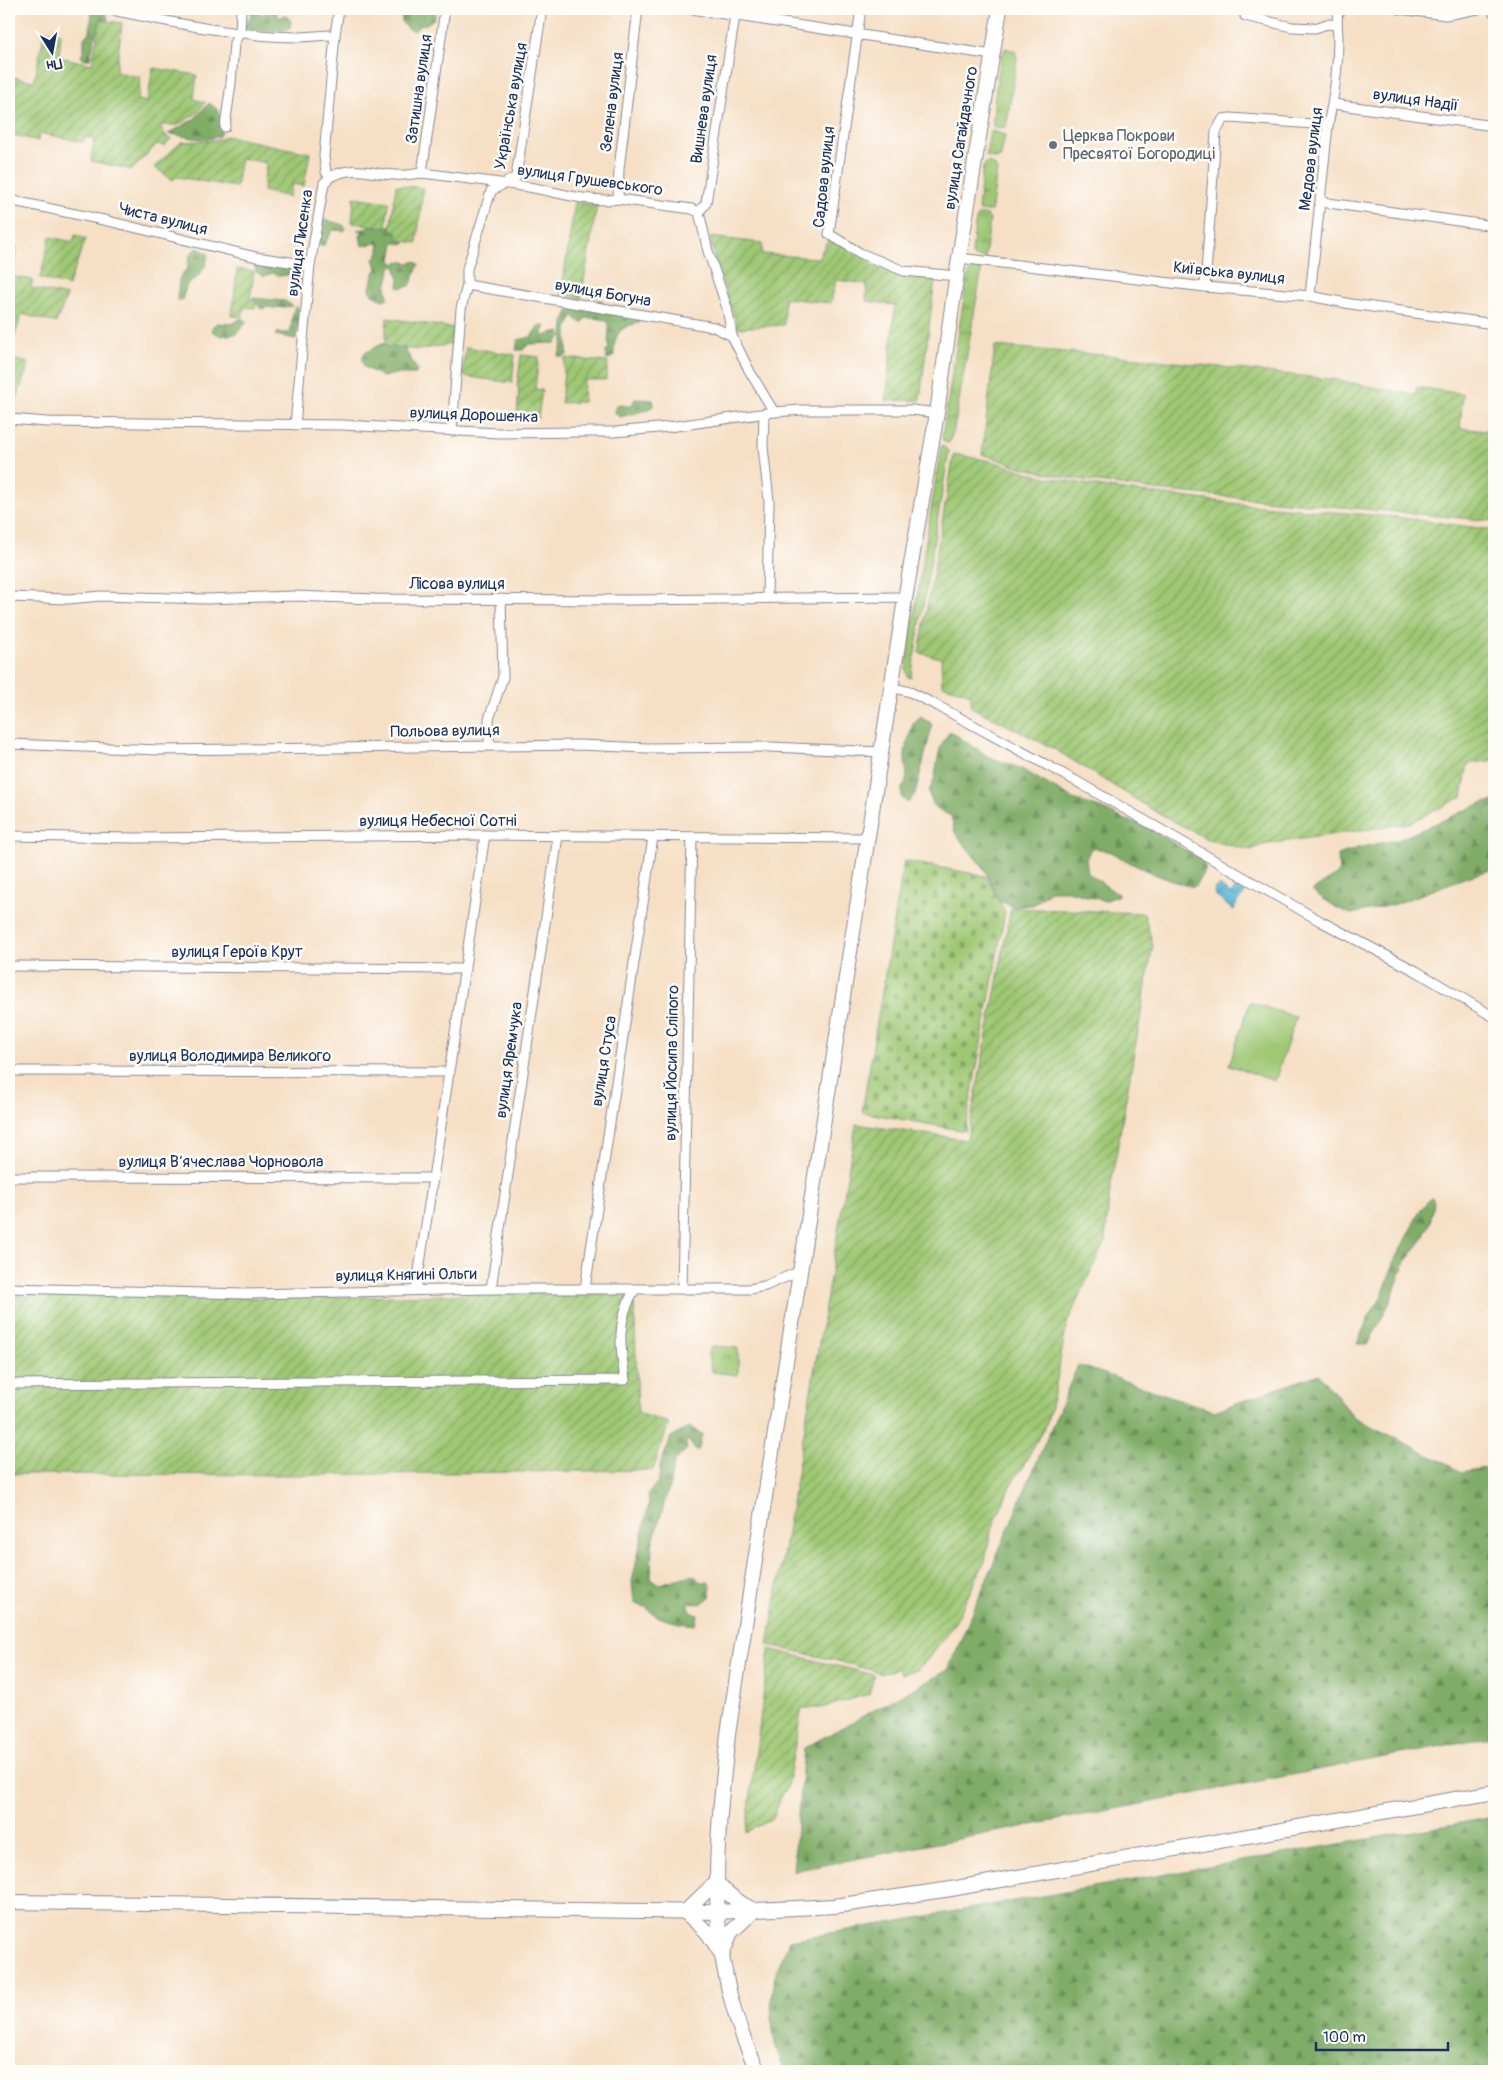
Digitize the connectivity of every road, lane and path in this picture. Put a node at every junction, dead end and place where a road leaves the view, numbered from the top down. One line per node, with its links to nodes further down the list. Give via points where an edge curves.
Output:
1 (107, 9): 18 (street)
2 (241, 9): 18 (street)
3 (339, 9): 20 (street, вулиця Лисенка)
4 (445, 9): 26 (street, Затишна вулиця)
5 (542, 9): 28 (street, Українська вулиця, via 516,177)
6 (638, 9): 29 (street, Зелена вулиця)
7 (691, 9): 14 (street)
8 (860, 9): 19 (street, Садова вулиця)
9 (1000, 9): 21 (main road, вулиця Сагайдачного)
10 (1344, 9): 17 (street, via 1338,13)
11 (1399, 9): 12 (street, via 1446,15)
12 (1478, 9)
13 (1492, 9): 15 (street)
14 (735, 12): 19 (street); 32 (street, Вишнева вулиця, via 706,203)
15 (1494, 13)
16 (1245, 16): 17 (street, via 1292,26 1315,28)
17 (1336, 25): 22 (street, Медова вулиця, via 1338,39)
18 (240, 32): 20 (street, via 296,37); 25 (street, via 234,43)
19 (858, 34): 21 (street); 36 (street, Садова вулиця, via 829,234 860,253 904,271)
20 (335, 35): 27 (street, вулиця Лисенка, via 324,156)
21 (993, 55): 34 (main road, вулиця Сагайдачного)
22 (1333, 104): 23 (street, Медова вулиця); 24 (street, вулиця Надії)
23 (1328, 125): 31 (street, Медова вулиця); 38 (street, via 1223,119 1216,132)
24 (1494, 126)
25 (225, 127)
26 (422, 173): 27 (street, вулиця Грушевського, via 411,176 349,169); 28 (street, вулиця Грушевського)
27 (330, 177): 35 (street, вулиця Лисенка, via 324,183)
28 (505, 183): 29 (street, вулиця Грушевського, via 587,198); 37 (street, Українська вулиця, via 492,191 467,270)
29 (618, 199): 32 (street, вулиця Грушевського)
30 (9, 200): 35 (street, Чиста вулиця, via 256,257)
31 (1321, 202): 33 (street); 39 (street, Медова вулиця)
32 (699, 212): 41 (street)
33 (1494, 226)
34 (959, 258): 36 (main road, вулиця Сагайдачного); 38 (street, Київська вулиця)
35 (310, 265): 45 (street, вулиця Лисенка)
36 (957, 274): 43 (main road, вулиця Сагайдачного)
37 (467, 285): 41 (street, вулиця Богуна, via 714,327); 46 (street, Українська вулиця, via 461,309)
38 (1205, 287): 39 (street, Київська вулиця)
39 (1310, 296): 40 (street, Київська вулиця)
40 (1494, 324)
41 (732, 336): 42 (street)
42 (769, 413): 43 (street, вулиця Дорошенка, via 912,410); 46 (street, вулиця Дорошенка, via 614,432); 48 (street, via 763,447 769,501)
43 (937, 413): 49 (main road, вулиця Сагайдачного)
44 (9, 419): 45 (street, вулиця Дорошенка)
45 (295, 425): 46 (street, вулиця Дорошенка)
46 (452, 431)
47 (9, 597): 50 (street, Лісова вулиця)
48 (768, 598): 49 (street, Лісова вулиця); 50 (street, Лісова вулиця)
49 (905, 598): 51 (main road, вулиця Сагайдачного)
50 (501, 599): 53 (street, via 503,677 489,719)
51 (891, 687): 54 (main road, вулиця Сагайдачного); 63 (street, via 938,706 1076,781)
52 (9, 744): 53 (street, Польова вулиця, via 159,750)
53 (489, 745): 54 (street, Польова вулиця, via 771,747)
54 (881, 752): 60 (main road, вулиця Сагайдачного)
55 (484, 835): 56 (street, вулиця Небесної Сотні); 57 (street, вулиця Небесної Сотні); 62 (street)
56 (9, 836)
57 (558, 836): 58 (street, вулиця Небесної Сотні); 70 (street, вулиця Яремчука)
58 (653, 837): 59 (street, вулиця Небесної Сотні); 71 (street, вулиця Стуса)
59 (692, 837): 60 (street, вулиця Небесної Сотні); 72 (street, вулиця Йосипа Сліпого)
60 (868, 838): 68 (main road, вулиця Сагайдачного)
61 (9, 966): 62 (street, вулиця Героїв Крут)
62 (465, 969): 65 (street)
63 (1494, 1017)
64 (9, 1071): 65 (street, вулиця Володимира Великого)
65 (450, 1072): 67 (street)
66 (9, 1177): 67 (street, вулиця Вʼячеслава Чорновола)
67 (433, 1178): 73 (street)
68 (800, 1271): 72 (street, вулиця Княгині Ольги, via 766,1286 749,1289); 77 (main road, вулиця Сагайдачного, via 728,1734 716,1840)
69 (9, 1288): 73 (street, вулиця Княгині Ольги, via 244,1294)
70 (491, 1289): 71 (street, вулиця Княгині Ольги); 73 (street, вулиця Княгині Ольги)
71 (585, 1289): 74 (street, вулиця Княгині Ольги)
72 (682, 1289): 74 (street, вулиця Княгині Ольги)
73 (416, 1290)
74 (635, 1290): 75 (street, via 625,1305 621,1325 625,1380)
75 (9, 1384)
76 (1494, 1792): 79 (main road, via 951,1889 835,1906)
77 (716, 1882): 79 (main road, via 725,1892); 80 (main road); 81 (main road, вулиця Сагайдачного)
78 (9, 1902): 80 (main road)
79 (755, 1910): 81 (main road); 82 (main road, via 732,1932)
80 (685, 1912): 81 (main road); 82 (main road, via 707,1932)
81 (718, 1912): 82 (main road, вулиця Сагайдачного)
82 (722, 1955): 83 (main road, вулиця Сагайдачного, via 733,2010)
83 (758, 2071)

